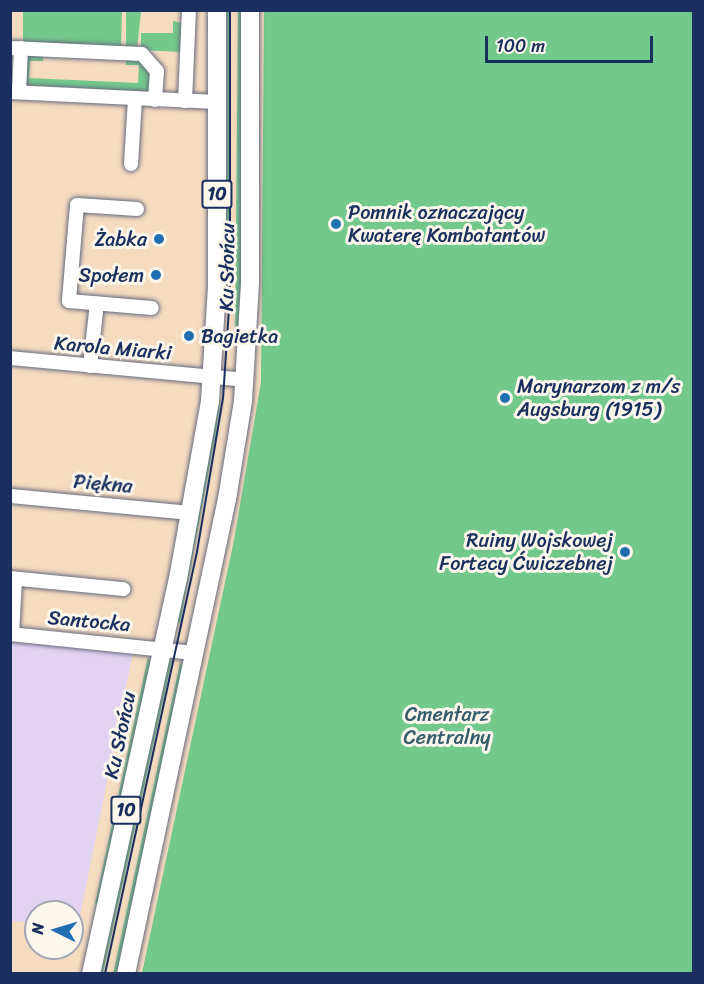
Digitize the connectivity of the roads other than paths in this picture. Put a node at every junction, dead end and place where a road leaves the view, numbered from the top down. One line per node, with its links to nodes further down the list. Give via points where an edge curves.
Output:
1 (189, 10): 8 (street)
2 (217, 10): 9 (main road, Ku Słońcu / 10)
3 (250, 10): 17 (main road, Ku Słońcu / 10, via 250,282)
4 (16, 48): 5 (street); 7 (street, via 141,54 157,71)
5 (15, 92): 6 (street)
6 (135, 99): 7 (street); 10 (street)
7 (155, 100): 8 (street)
8 (185, 101): 9 (street)
9 (217, 102): 16 (main road, Ku Słońcu / 10)
10 (132, 164)
11 (136, 209): 12 (street, via 77,205 69,301)
12 (96, 303): 13 (street); 15 (street)
13 (152, 308)
14 (10, 358): 15 (street, Karola Miarki)
15 (90, 366): 16 (street, Karola Miarki)
16 (212, 377): 17 (street); 19 (main road, Ku Słońcu / 10)
17 (245, 380): 24 (main road, Ku Słońcu / 10, via 227,499)
18 (10, 496): 19 (street, Piękna)
19 (191, 513): 23 (main road, Ku Słońcu / 10)
20 (13, 579): 21 (street, Santocka); 22 (street, Santocka)
21 (123, 589)
22 (11, 634): 23 (street, Santocka)
23 (162, 647): 24 (street); 25 (main road, Ku Słońcu / 10)
24 (194, 653): 26 (main road, Ku Słońcu / 10)
25 (91, 974)
26 (126, 974)

